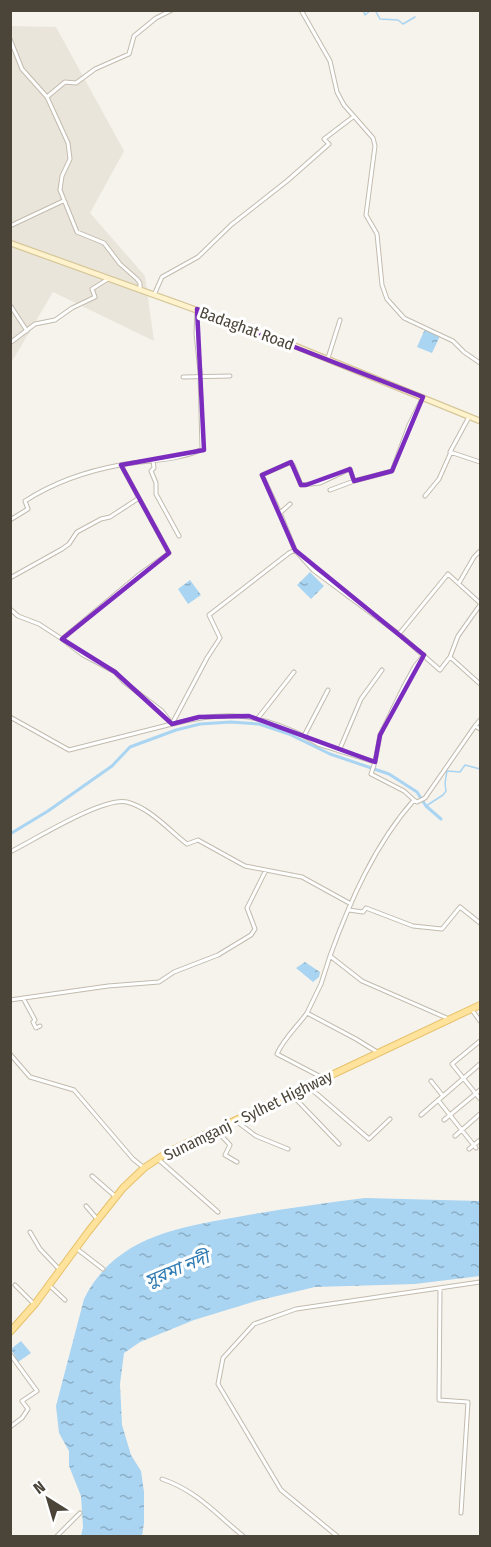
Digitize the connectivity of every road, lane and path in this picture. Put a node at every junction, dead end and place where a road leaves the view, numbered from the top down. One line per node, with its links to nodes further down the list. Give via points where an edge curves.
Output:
1 (172, 10): 4 (street, via 134,36 129,54 95,69 76,83 65,82)
2 (302, 10): 5 (street, via 330,61 337,92)
3 (10, 39): 4 (street, via 22,69)
4 (47, 97): 6 (street, via 68,143 70,159 60,190)
5 (354, 117): 11 (street, via 324,139 329,144 198,256 162,278); 18 (street, via 373,138 375,146 366,215 377,234 387,299 404,318 453,341)
6 (65, 202): 7 (street); 10 (street, via 77,232 104,243 140,283)
7 (10, 226)
8 (10, 243): 9 (main road, Badaghat Road)
9 (108, 279): 10 (main road, Badaghat Road); 15 (street, via 92,290 94,297)
10 (140, 291): 11 (main road, Badaghat Road)
11 (154, 295): 13 (main road, Badaghat Road)
12 (10, 305): 15 (street)
13 (197, 309): 17 (main road, Badaghat Road); 21 (street)
14 (340, 320): 17 (street)
15 (27, 331): 16 (street)
16 (10, 343)
17 (328, 358): 22 (main road, Badaghat Road)
18 (480, 363)
19 (230, 376): 21 (street)
20 (183, 377): 21 (street)
21 (199, 377): 26 (street, via 202,449)
22 (423, 397): 23 (main road, Badaghat Road); 29 (street, via 392,471)
23 (469, 417): 24 (main road, Badaghat Road); 25 (street)
24 (480, 421)
25 (451, 452): 27 (street); 31 (street, via 439,479)
26 (153, 460): 28 (street); 36 (street, via 156,494)
27 (480, 462)
28 (121, 465): 32 (street); 35 (street, via 76,476 29,499 25,501 28,509)
29 (354, 481): 30 (street); 34 (street, via 350,470 320,483 301,485 289,463 262,474)
30 (330, 490)
31 (425, 496)
32 (139, 498): 39 (street, via 77,532 62,549); 44 (street, via 169,553)
33 (290, 504): 34 (street)
34 (280, 513): 37 (street)
35 (10, 520)
36 (178, 536)
37 (295, 550): 43 (street, via 313,570); 54 (street, via 209,615 220,638)
38 (480, 551): 40 (street)
39 (10, 578)
40 (459, 583): 41 (street); 43 (street, via 446,575)
41 (480, 604): 46 (street, via 458,636)
42 (10, 609): 44 (street)
43 (399, 634): 45 (street)
44 (62, 639): 54 (street, via 115,672)
45 (424, 655): 46 (street, via 440,670); 59 (street, via 380,735)
46 (450, 657): 49 (street)
47 (382, 670): 58 (street, via 361,699)
48 (294, 672): 52 (street)
49 (480, 684)
50 (328, 690): 57 (street)
51 (10, 717): 54 (street, via 69,750)
52 (258, 718): 54 (street, via 199,717); 57 (street)
53 (480, 720): 55 (street)
54 (172, 724)
55 (475, 726): 56 (street); 60 (street, via 426,798)
56 (480, 729)
57 (304, 736): 58 (street)
58 (339, 751): 59 (street)
59 (375, 763): 60 (street, via 372,773)
60 (415, 801): 63 (street, via 388,834)
61 (10, 852): 62 (street, via 116,800 139,806 187,844 198,840 245,866)
62 (266, 870): 63 (street, via 302,877); 67 (street, via 247,908 255,928 251,935 226,950 159,982)
63 (351, 904): 64 (street)
64 (349, 910): 65 (street, via 363,912 366,908 413,926 442,929 460,907); 66 (street)
65 (480, 924)
66 (330, 956): 71 (street); 72 (street, via 362,981)
67 (23, 998): 68 (street); 74 (street, via 36,1028)
68 (10, 1000)
69 (480, 1005): 70 (main road, Sunamganj - Sylhet Highway)
70 (470, 1009): 72 (main road, Sunamganj - Sylhet Highway); 73 (street)
71 (307, 1013): 76 (street); 79 (street, via 277,1054)
72 (450, 1019): 76 (main road, Sunamganj - Sylhet Highway)
73 (480, 1020)
74 (40, 1026)
75 (480, 1041): 80 (street, via 452,1064)
76 (377, 1052): 79 (main road, Sunamganj - Sylhet Highway)
77 (10, 1054): 105 (street, via 30,1077 74,1090)
78 (480, 1064): 80 (street)
79 (324, 1078): 82 (main road, Sunamganj - Sylhet Highway)
80 (464, 1078): 84 (street); 86 (street)
81 (431, 1082): 86 (street)
82 (306, 1087): 85 (main road, Sunamganj - Sylhet Highway); 92 (street, via 369,1138)
83 (480, 1090): 84 (street)
84 (476, 1093): 87 (street); 91 (street)
85 (291, 1094): 94 (main road, Sunamganj - Sylhet Highway); 99 (street)
86 (443, 1096): 88 (street)
87 (480, 1099)
88 (438, 1100): 90 (street); 91 (street)
89 (480, 1114): 96 (street)
90 (421, 1115)
91 (450, 1115): 93 (street); 96 (street)
92 (390, 1119)
93 (444, 1120)
94 (236, 1121): 95 (main road, Sunamganj - Sylhet Highway); 101 (street, via 256,1136)
95 (216, 1130): 103 (main road, Sunamganj - Sylhet Highway); 104 (street, via 230,1145 225,1155)
96 (462, 1130): 97 (street); 100 (street)
97 (455, 1136)
98 (480, 1140): 100 (street)
99 (339, 1144)
100 (475, 1147): 102 (street)
101 (288, 1149)
102 (469, 1149)
103 (157, 1159): 105 (main road, Sunamganj - Sylhet Highway); 109 (street)
104 (237, 1162)
105 (144, 1168): 107 (main road, Sunamganj - Sylhet Highway)
106 (92, 1176): 107 (street)
107 (116, 1197): 110 (main road, Sunamganj - Sylhet Highway)
108 (86, 1206): 110 (street)
109 (218, 1212)
110 (98, 1220): 112 (main road, Sunamganj - Sylhet Highway)
111 (30, 1232): 114 (street)
112 (76, 1248): 113 (street); 114 (main road, Sunamganj - Sylhet Highway)
113 (103, 1269)
114 (60, 1270): 117 (main road, Sunamganj - Sylhet Highway)
115 (480, 1282): 118 (street)
116 (15, 1285): 120 (street)
117 (49, 1285): 119 (street); 120 (main road, Sunamganj - Sylhet Highway)
118 (440, 1289): 126 (street, via 439,1400 468,1402); 129 (street, via 296,1309 254,1324 223,1358 218,1384 281,1490)
119 (65, 1299)
120 (35, 1304): 121 (main road, Sunamganj - Sylhet Highway)
121 (10, 1332)
122 (10, 1354): 123 (street, via 37,1391 22,1401 27,1409)
123 (10, 1426)
124 (162, 1479): 128 (street, via 192,1492)
125 (80, 1513): 127 (street)
126 (461, 1513)
127 (57, 1536)
128 (243, 1536)
129 (337, 1536)

